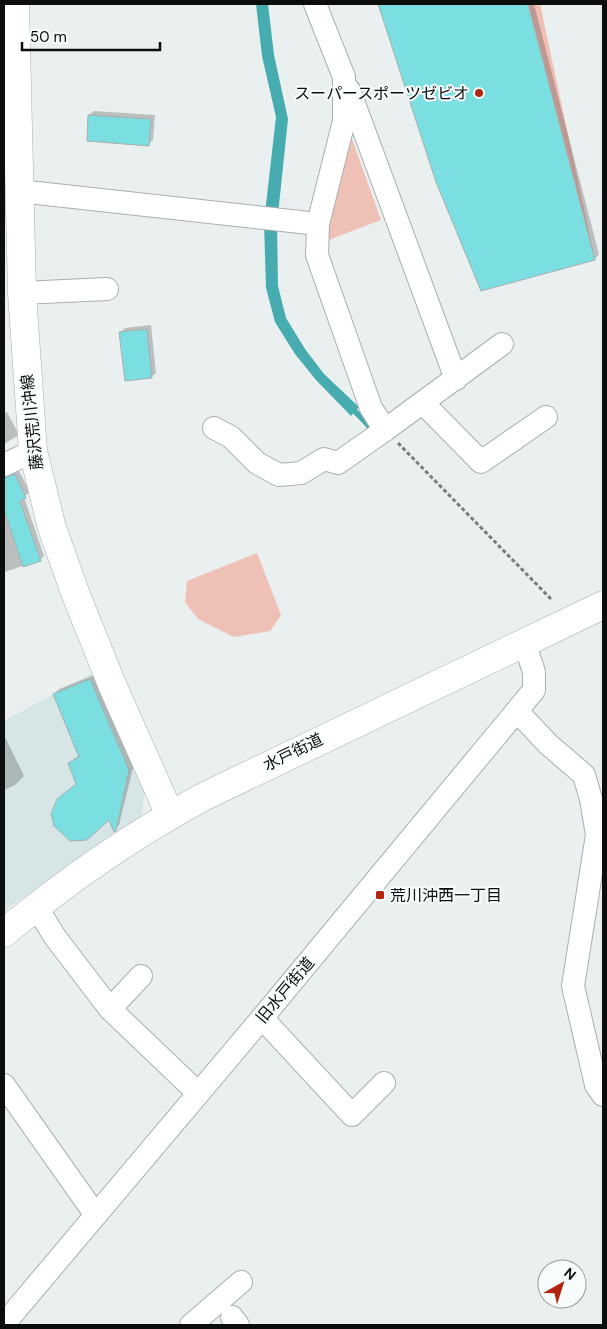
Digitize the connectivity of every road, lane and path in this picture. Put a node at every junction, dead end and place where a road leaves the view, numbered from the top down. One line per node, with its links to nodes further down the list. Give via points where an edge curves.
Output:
1 (15, 4): 4 (main road, 藤沢荒川沖線)
2 (315, 4): 3 (street)
3 (344, 77): 5 (street, via 344,121); 9 (street)
4 (19, 191): 5 (street); 7 (main road, 藤沢荒川沖線)
5 (318, 224): 13 (street, via 317,255 372,408)
6 (107, 289): 7 (street)
7 (22, 294): 14 (main road, 藤沢荒川沖線)
8 (502, 344): 9 (street)
9 (456, 378): 10 (street)
10 (422, 403): 11 (street, via 481,462); 13 (street)
11 (546, 417)
12 (214, 428): 13 (street, via 231,437 257,463 279,475 301,473 324,459 338,463)
13 (385, 430): 16 (path)
14 (33, 451): 15 (street); 20 (main road, 藤沢荒川沖線, via 52,528 76,595)
15 (4, 465)
16 (552, 599)
17 (603, 605): 18 (main road, 水戸街道)
18 (525, 644): 19 (street, 旧水戸街道, via 534,672 534,690); 20 (main road, 水戸街道, via 266,765)
19 (517, 711): 25 (street, 旧水戸街道); 29 (street, via 584,775 591,798 597,836 573,986 596,1085)
20 (170, 815): 21 (main road, 水戸街道)
21 (36, 906): 22 (main road, 水戸街道); 24 (street)
22 (4, 933)
23 (141, 976): 24 (street)
24 (110, 1010): 28 (street)
25 (262, 1018): 26 (street, via 352,1116); 28 (street, 旧水戸街道)
26 (384, 1083)
27 (4, 1085): 30 (street)
28 (198, 1093): 30 (street, 旧水戸街道)
29 (603, 1095)
30 (96, 1214): 32 (street, 旧水戸街道)
31 (241, 1282): 33 (street)
32 (4, 1324)
33 (191, 1325)

